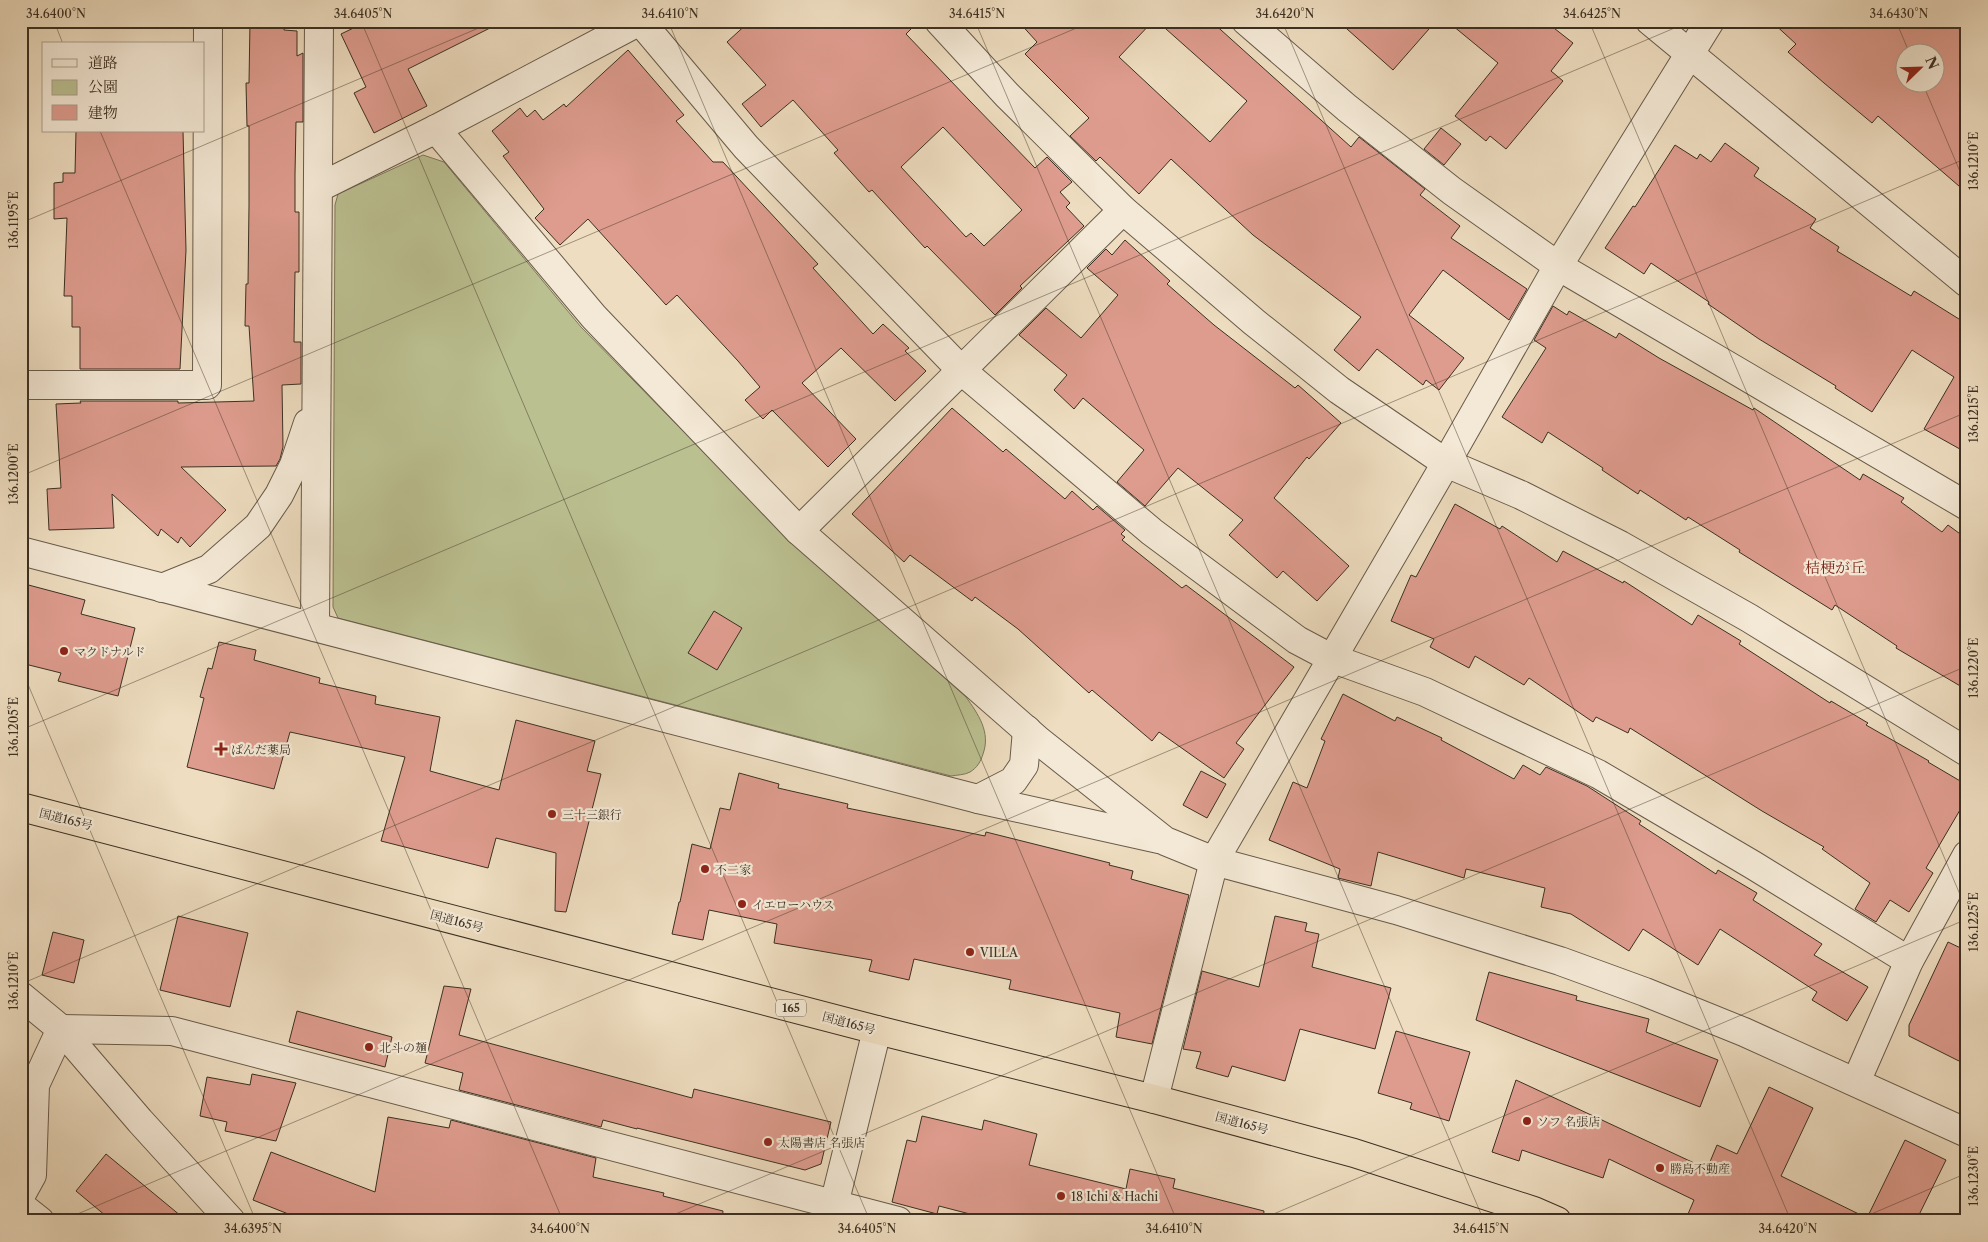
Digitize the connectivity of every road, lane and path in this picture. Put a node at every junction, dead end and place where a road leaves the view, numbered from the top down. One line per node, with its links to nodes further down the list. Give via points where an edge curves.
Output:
1 (208, 21): 15 (street, via 208,385)
2 (319, 21): 10 (street)
3 (640, 21): 9 (street); 14 (street, via 746,147)
4 (939, 21): 11 (street, via 1007,95)
5 (1246, 21): 12 (street, via 1347,108 1452,191)
6 (1650, 21): 8 (street)
7 (1710, 21): 8 (street)
8 (1689, 53): 12 (street); 13 (street)
9 (436, 129): 10 (street); 19 (street, via 594,317)
10 (318, 188): 16 (street)
11 (1123, 210): 14 (street); 17 (street, via 1254,322 1340,390)
12 (1558, 266): 17 (street); 18 (street)
13 (1967, 283)
14 (962, 370): 19 (street); 23 (street, via 1152,532 1297,640)
15 (21, 385)
16 (316, 402): 21 (street, via 294,465 258,526 209,569); 22 (street)
17 (1446, 464): 23 (street); 25 (street, via 1521,494 1620,545 1749,618)
18 (1967, 506)
19 (800, 531): 24 (street)
20 (21, 551): 21 (street)
21 (162, 588): 22 (street)
22 (316, 626): 26 (street)
23 (1331, 658): 30 (street); 31 (street, via 1426,692 1598,774)
24 (1027, 730): 26 (street, via 1024,765 1012,781); 28 (street)
25 (1967, 752)
26 (978, 799): 28 (street)
27 (21, 807): 34 (highway, 国道165号 / 165)
28 (1165, 841): 30 (street)
29 (1967, 855): 31 (street)
30 (1214, 861): 35 (street, via 1396,910 1560,961 1744,1032); 36 (street)
31 (1908, 961): 35 (street)
32 (21, 996): 33 (street)
33 (60, 1029): 38 (street, via 35,1085 32,1175); 40 (street, via 172,1031); 42 (street)
34 (877, 1030): 36 (highway, 国道165号 / 165); 40 (street)
35 (1856, 1082): 37 (street)
36 (1154, 1099): 44 (highway, 国道165号 / 165, via 1354,1153)
37 (1967, 1133)
38 (21, 1195)
39 (21, 1206): 41 (street)
40 (832, 1213): 43 (street)
41 (40, 1221)
42 (231, 1221)
43 (898, 1221)
44 (1558, 1221)

